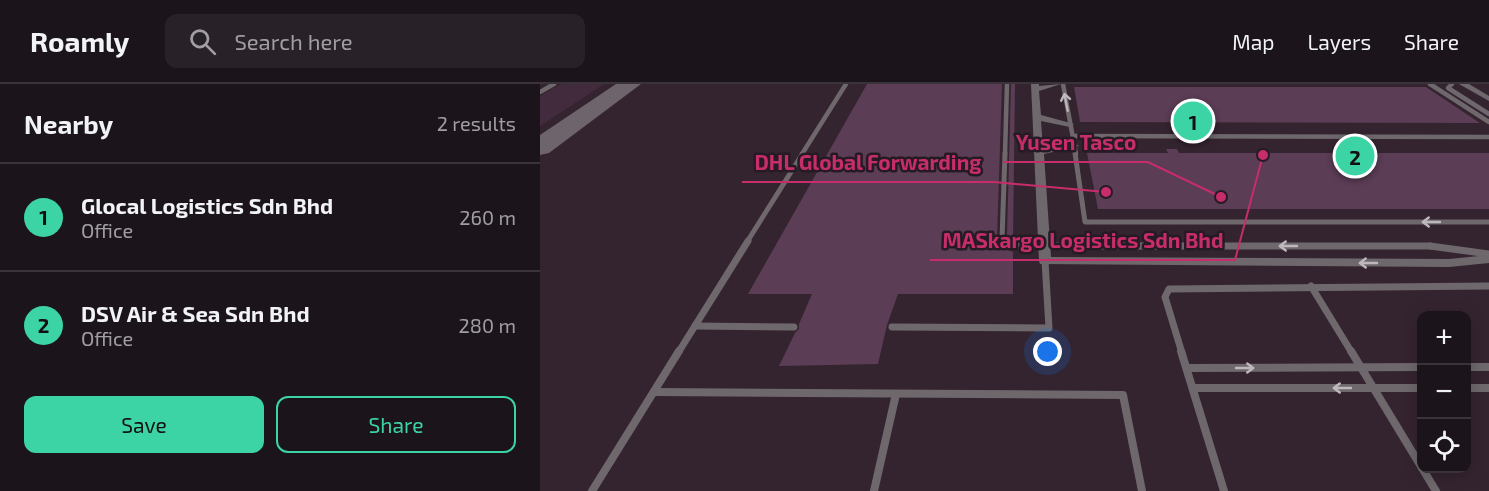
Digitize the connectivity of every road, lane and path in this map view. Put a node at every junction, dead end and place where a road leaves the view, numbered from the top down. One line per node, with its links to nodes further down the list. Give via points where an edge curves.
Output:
1 (554, 84): 10 (lane)
2 (846, 84): 25 (lane)
3 (1007, 84): 20 (lane, one-way to 3, bridge, via 1430,246 1012,246 1002,239)
4 (1057, 84): 9 (street)
5 (1062, 84): 15 (lane, one-way to 5)
6 (1430, 84): 14 (lane)
7 (1452, 84): 12 (lane, via 1448,87)
8 (1463, 84): 11 (street)
9 (1035, 86): 13 (street)
10 (540, 92)
11 (1489, 99)
12 (1489, 114)
13 (1037, 117): 15 (street); 18 (street)
14 (1489, 122)
15 (1071, 124): 17 (lane)
16 (1489, 137): 17 (lane)
17 (1074, 141): 18 (street); 19 (lane, one-way to 17, via 1085,222)
18 (1040, 152): 22 (street)
19 (1489, 222)
20 (1489, 254)
21 (1489, 259): 22 (street, one-way to 22, via 1449,264)
22 (1045, 261): 27 (lane, via 1049,328)
23 (1489, 285): 24 (lane)
24 (1311, 286): 31 (lane, via 1169,289 1166,297); 32 (lane)
25 (695, 326): 26 (lane); 38 (lane)
26 (794, 327)
27 (892, 327)
28 (1417, 367): 32 (lane)
29 (1471, 367): 30 (lane)
30 (1489, 367)
31 (1187, 368): 32 (lane, one-way to 32); 33 (lane)
32 (1360, 368): 34 (lane)
33 (1193, 388): 34 (lane, one-way to 33); 45 (lane)
34 (1373, 388): 35 (lane); 40 (lane)
35 (1417, 388)
36 (1471, 388): 37 (lane)
37 (1489, 388)
38 (654, 392): 39 (lane); 42 (lane)
39 (896, 394): 43 (lane); 44 (lane, via 1123,395)
40 (1417, 460)
41 (1425, 473): 46 (lane)
42 (592, 491)
43 (874, 491)
44 (1142, 491)
45 (1224, 491)
46 (1436, 491)

